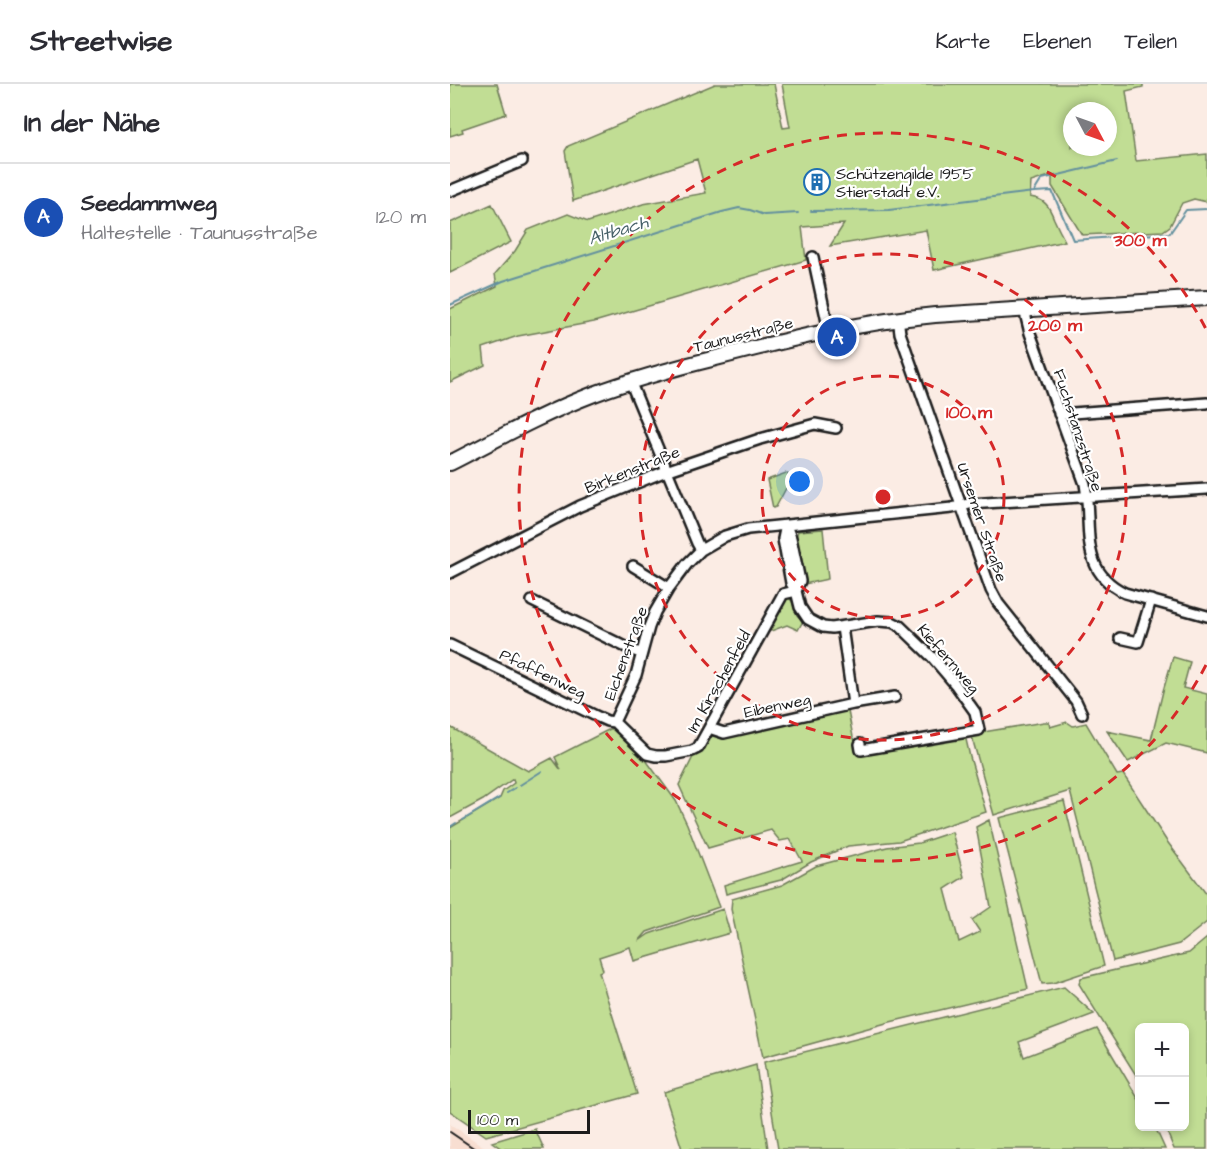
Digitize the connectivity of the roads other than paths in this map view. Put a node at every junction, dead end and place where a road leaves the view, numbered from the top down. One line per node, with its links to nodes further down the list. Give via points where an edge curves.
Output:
1 (522, 161): 2 (street)
2 (450, 191)
3 (813, 257): 7 (street)
4 (1207, 298): 5 (street, Taunusstraße)
5 (1024, 309): 6 (street, Taunusstraße); 10 (street, Fuchstanzstraße)
6 (898, 318): 7 (street, Taunusstraße); 16 (street, Ursemer Straße)
7 (829, 331): 8 (street, Taunusstraße)
8 (630, 381): 12 (street, Taunusstraße, via 574,402); 13 (street)
9 (1207, 403): 10 (street)
10 (1059, 414): 15 (street, Fuchstanzstraße)
11 (836, 428): 13 (street, Birkenstraße, via 815,424)
12 (450, 463)
13 (666, 471): 18 (street); 20 (street, Birkenstraße, via 580,506)
14 (1207, 489): 15 (street, Eichenstraße)
15 (1087, 497): 16 (street, Eichenstraße); 23 (street, Fuchstanzstraße, via 1095,566 1116,589)
16 (961, 506): 17 (street, Eichenstraße); 32 (street, Ursemer Straße, via 994,597 1076,701)
17 (785, 524): 18 (street, Eichenstraße, via 737,531); 22 (street, Kiefernweg, via 800,581)
18 (701, 550): 21 (street, Eichenstraße)
19 (633, 566): 21 (street)
20 (450, 573)
21 (669, 588): 29 (street, Eichenstraße, via 655,612)
22 (796, 591): 26 (street, Kiefernweg, via 808,619 823,627); 34 (street, Im Kirschenfeld, via 783,594)
23 (1151, 600): 25 (street, Fuchstanzstraße); 27 (street, via 1138,642)
24 (532, 601): 29 (street)
25 (1207, 616)
26 (842, 627): 31 (street); 35 (street, Kiefernweg, via 885,621 900,626 955,684 975,712 979,730 861,750)
27 (1120, 638)
28 (450, 645): 33 (street, Pfaffenweg)
29 (642, 653): 33 (street, Eichenstraße)
30 (895, 697): 31 (street, Eibenweg)
31 (853, 704): 34 (street, Eibenweg, via 724,733)
32 (1082, 714)
33 (614, 722): 36 (street, Pfaffenweg)
34 (709, 728): 36 (street, Im Kirschenfeld, via 698,748 692,751)
35 (860, 744)
36 (647, 754)

